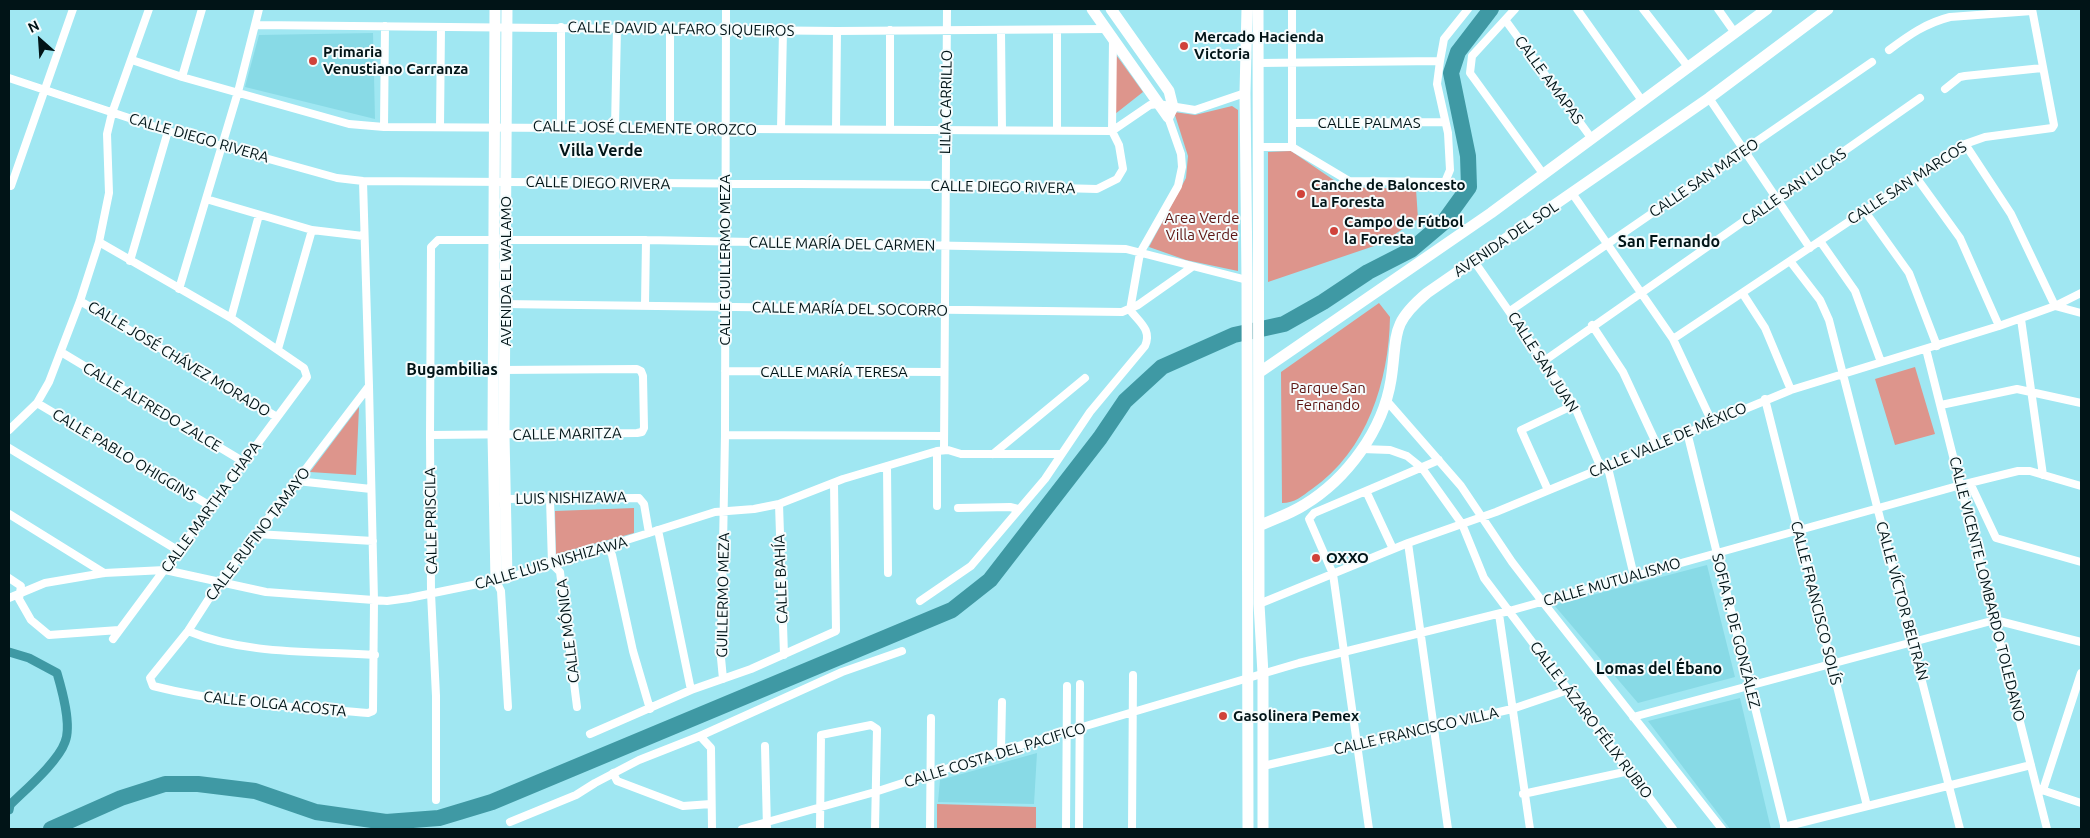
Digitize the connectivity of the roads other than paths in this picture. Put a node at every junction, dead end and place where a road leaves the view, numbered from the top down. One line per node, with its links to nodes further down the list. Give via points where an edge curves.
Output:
1 (74, 9): 53 (street)
2 (149, 9): 43 (street)
3 (202, 9): 50 (street)
4 (259, 9): 26 (street)
5 (494, 9): 31 (street, AVENIDA EL WALAMO)
6 (507, 9): 31 (street, AVENIDA EL WALAMO)
7 (726, 9): 33 (street, CALLE GUILLERMO MEZA)
8 (947, 9): 37 (street, LILIA CARRILLO)
9 (1092, 9): 41 (street)
10 (1111, 9): 60 (street, via 1169,91)
11 (1247, 9): 55 (street)
12 (1258, 9): 47 (street)
13 (1292, 9): 44 (street)
14 (1468, 9): 45 (street, via 1444,39)
15 (1515, 9): 25 (street)
16 (1577, 9): 58 (street)
17 (1643, 9): 48 (street)
18 (1718, 9): 40 (street)
19 (1767, 9): 23 (street, AVENIDA DEL SOL)
20 (1828, 9): 24 (street)
21 (1834, 9): 24 (street, AVENIDA DEL SOL)
22 (2032, 10): 42 (street, via 1938,20 1912,33); 49 (street, CALLE SAN MARCOS)
23 (1755, 13): 40 (street, AVENIDA DEL SOL)
24 (1819, 17): 56 (street, AVENIDA DEL SOL)
25 (1506, 21): 79 (street, CALLE AMAPAS); 85 (street, via 1472,56 1470,73)
26 (255, 25): 27 (street, CALLE DAVID ALFARO SIQUEIROS); 54 (street)
27 (385, 26): 28 (street, CALLE DAVID ALFARO SIQUEIROS); 64 (street)
28 (441, 27): 31 (street, CALLE DAVID ALFARO SIQUEIROS); 65 (street)
29 (561, 27): 30 (street, CALLE DAVID ALFARO SIQUEIROS); 31 (street, CALLE DAVID ALFARO SIQUEIROS); 67 (street)
30 (616, 27): 32 (street, CALLE DAVID ALFARO SIQUEIROS); 68 (street)
31 (501, 28): 66 (street, AVENIDA EL WALAMO)
32 (670, 28): 33 (street, CALLE DAVID ALFARO SIQUEIROS); 69 (street)
33 (726, 29): 34 (street, CALLE DAVID ALFARO SIQUEIROS); 70 (street, CALLE GUILLERMO MEZA)
34 (783, 30): 35 (street, CALLE DAVID ALFARO SIQUEIROS); 71 (street)
35 (838, 30): 36 (street, CALLE DAVID ALFARO SIQUEIROS); 72 (street)
36 (890, 30): 37 (street, CALLE DAVID ALFARO SIQUEIROS); 73 (street)
37 (946, 30): 38 (street, CALLE DAVID ALFARO SIQUEIROS); 74 (street, LILIA CARRILLO)
38 (1001, 30): 39 (street, CALLE DAVID ALFARO SIQUEIROS); 75 (street)
39 (1057, 30): 41 (street, CALLE DAVID ALFARO SIQUEIROS); 76 (street)
40 (1735, 33): 48 (street, AVENIDA DEL SOL)
41 (1109, 34): 59 (street); 78 (street)
42 (1890, 50)
43 (132, 60): 50 (street, CALLE JOSÉ CLEMENTE OROZCO); 61 (street)
44 (1293, 61): 45 (street); 47 (street); 63 (street)
45 (1440, 61): 62 (street, via 1437,84)
46 (1872, 62): 84 (street, CALLE SAN MATEO)
47 (1259, 63): 82 (street)
48 (1689, 68): 58 (street, AVENIDA DEL SOL)
49 (2042, 68): 52 (street, via 1960,77); 80 (street, CALLE SAN MARCOS, via 2052,128 1980,138)
50 (182, 77): 54 (street, CALLE JOSÉ CLEMENTE OROZCO)
51 (9, 78): 53 (street, CALLE DIEGO RIVERA)
52 (1945, 89)
53 (45, 91): 61 (street, CALLE DIEGO RIVERA); 91 (street)
54 (238, 92): 64 (street, CALLE JOSÉ CLEMENTE OROZCO, via 349,124); 81 (street)
55 (1244, 93): 60 (street, via 1195,110); 113 (street)
56 (1709, 98): 84 (street); 92 (street, AVENIDA DEL SOL)
57 (1920, 98): 94 (street, CALLE SAN LUCAS)
58 (1643, 102): 79 (street, AVENIDA DEL SOL)
59 (1158, 104): 60 (street); 78 (street, via 1150,105)
60 (1170, 112): 108 (street, via 1181,154 1178,186)
61 (112, 113): 77 (street, CALLE DIEGO RIVERA); 102 (street, via 107,134 110,193)
62 (1445, 122): 63 (street, CALLE PALMAS); 83 (street, via 1450,170 1445,182 1349,181)
63 (1293, 123): 83 (street)
64 (384, 127): 65 (street, CALLE JOSÉ CLEMENTE OROZCO)
65 (440, 127): 66 (street, CALLE JOSÉ CLEMENTE OROZCO)
66 (500, 127): 67 (street, CALLE JOSÉ CLEMENTE OROZCO); 87 (street, AVENIDA EL WALAMO)
67 (561, 128): 68 (street, CALLE JOSÉ CLEMENTE OROZCO)
68 (616, 128): 69 (street, CALLE JOSÉ CLEMENTE OROZCO)
69 (670, 129): 70 (street, CALLE JOSÉ CLEMENTE OROZCO)
70 (726, 129): 71 (street, CALLE JOSÉ CLEMENTE OROZCO); 89 (street, CALLE GUILLERMO MEZA)
71 (780, 129): 72 (street, CALLE JOSÉ CLEMENTE OROZCO)
72 (836, 129): 73 (street, CALLE JOSÉ CLEMENTE OROZCO)
73 (890, 129): 74 (street, CALLE JOSÉ CLEMENTE OROZCO)
74 (945, 130): 75 (street, CALLE JOSÉ CLEMENTE OROZCO); 90 (street, LILIA CARRILLO)
75 (1002, 130): 76 (street, CALLE JOSÉ CLEMENTE OROZCO)
76 (1057, 130): 78 (street, CALLE JOSÉ CLEMENTE OROZCO)
77 (168, 131): 81 (street, CALLE DIEGO RIVERA); 110 (street)
78 (1112, 131): 90 (street, CALLE DIEGO RIVERA, via 1121,151 1123,169 1107,186 1097,189)
79 (1592, 139): 85 (street, AVENIDA DEL SOL)
80 (1964, 144): 86 (street, CALLE SAN MARCOS); 121 (street, via 2011,214)
81 (222, 145): 88 (street, CALLE DIEGO RIVERA, via 337,178); 93 (street)
82 (1259, 147): 83 (street); 141 (street)
83 (1292, 147)
84 (1743, 151): 94 (street); 105 (street, CALLE SAN MATEO)
85 (1544, 175): 141 (street, AVENIDA DEL SOL)
86 (1916, 177): 95 (street, CALLE SAN MARCOS); 130 (street, via 1960,238)
87 (500, 181): 88 (street, CALLE DIEGO RIVERA); 89 (street, CALLE DIEGO RIVERA); 99 (street, AVENIDA EL WALAMO)
88 (363, 182): 98 (street)
89 (725, 184): 90 (street, CALLE DIEGO RIVERA); 103 (street, CALLE GUILLERMO MEZA)
90 (945, 185): 106 (street, LILIA CARRILLO)
91 (11, 186)
92 (1572, 193): 105 (street); 109 (street, AVENIDA DEL SOL)
93 (206, 199): 96 (street); 114 (street)
94 (1778, 199): 107 (street); 115 (street, CALLE SAN LUCAS)
95 (1864, 210): 101 (street, CALLE SAN MARCOS); 132 (street, via 1909,273)
96 (260, 215): 97 (street); 127 (street)
97 (312, 230): 98 (street); 133 (street)
98 (363, 236): 145 (street)
99 (500, 240): 100 (street, CALLE MARÍA DEL CARMEN); 104 (street, CALLE MARÍA DEL CARMEN, via 438,240); 119 (street, AVENIDA EL WALAMO)
100 (646, 240): 103 (street, CALLE MARÍA DEL CARMEN); 120 (street)
101 (1820, 241): 107 (street, CALLE SAN MARCOS); 137 (street, via 1855,291)
102 (99, 242): 110 (street); 118 (street)
103 (725, 242): 106 (street, CALLE MARÍA DEL CARMEN); 122 (street, CALLE GUILLERMO MEZA)
104 (433, 243): 158 (street, CALLE PRISCILA)
105 (1607, 244): 115 (street); 125 (street, CALLE SAN MATEO)
106 (945, 245): 108 (street, CALLE MARÍA DEL CARMEN, via 1126,248); 123 (street, LILIA CARRILLO)
107 (1810, 248): 111 (street, CALLE SAN MARCOS)
108 (1140, 253): 112 (street, CALLE MARÍA DEL CARMEN); 124 (street)
109 (1474, 260): 125 (street, CALLE SAN JUAN); 148 (street, AVENIDA DEL SOL, via 1427,293 1400,320)
110 (130, 261): 114 (street)
111 (1790, 261): 117 (street, CALLE SAN MARCOS); 142 (street, CALLE VÍCTOR BELTRÁN, via 1824,308)
112 (1192, 267): 113 (street, CALLE MARÍA DEL CARMEN); 124 (street)
113 (1247, 280): 144 (street)
114 (179, 289): 127 (street)
115 (1640, 292): 129 (street, CALLE SAN LUCAS); 131 (street)
116 (2081, 293): 121 (street, CALLE VALLE DE MÉXICO)
117 (1743, 294): 131 (street, CALLE SAN MARCOS); 146 (street, via 1765,328)
118 (80, 301): 135 (street); 154 (street, CALLE JOSÉ CHÁVEZ MORADO)
119 (500, 304): 120 (street, CALLE MARÍA DEL SOCORRO); 138 (street, AVENIDA EL WALAMO)
120 (645, 305): 122 (street, CALLE MARÍA DEL SOCORRO)
121 (2055, 306): 126 (street); 128 (street, CALLE VALLE DE MÉXICO)
122 (724, 308): 123 (street, CALLE MARÍA DEL SOCORRO); 139 (street, CALLE GUILLERMO MEZA)
123 (945, 310): 124 (street, CALLE MARÍA DEL SOCORRO); 140 (street, LILIA CARRILLO)
124 (1130, 310): 167 (street, via 1148,332 1145,346)
125 (1510, 310): 136 (street, CALLE SAN JUAN)
126 (2081, 313)
127 (231, 318): 133 (street)
128 (2021, 319): 130 (street, CALLE VALLE DE MÉXICO); 147 (street)
129 (1592, 325): 136 (street, CALLE SAN LUCAS); 162 (street, via 1630,384)
130 (1998, 326): 132 (street, CALLE VALLE DE MÉXICO)
131 (1673, 339): 155 (street)
132 (1937, 346): 134 (street, CALLE VALLE DE MÉXICO)
133 (278, 349): 154 (street, CALLE MARTHA CHAPA, via 307,373)
134 (1926, 349): 137 (street, CALLE VALLE DE MÉXICO); 153 (street, CALLE VICENTE LOMBARDO TOLEDANO)
135 (61, 352): 150 (street); 169 (street, CALLE ALFREDO ZALCE)
136 (1544, 361): 152 (street, CALLE SAN JUAN)
137 (1881, 362): 142 (street, CALLE VALLE DE MÉXICO)
138 (500, 370): 159 (street, AVENIDA EL WALAMO); 159 (street, CALLE MARITZA, via 641,370 644,428 642,432)
139 (724, 371): 140 (street, CALLE MARÍA TERESA); 160 (street, CALLE GUILLERMO MEZA)
140 (944, 372): 161 (street, LILIA CARRILLO)
141 (1260, 372): 144 (street); 194 (street)
142 (1843, 374): 146 (street, CALLE VALLE DE MÉXICO); 189 (street, CALLE VÍCTOR BELTRÁN)
143 (1085, 378): 166 (street)
144 (1246, 379): 240 (street)
145 (369, 386): 174 (street, CALLE RUFINO TAMAYO); 179 (street)
146 (1791, 390): 149 (street, CALLE VALLE DE MÉXICO)
147 (2031, 390): 151 (street); 153 (street, via 2008,389); 173 (street)
148 (1386, 400): 164 (street, AVENIDA DEL SOL); 168 (street)
149 (1766, 400): 155 (street, CALLE VALLE DE MÉXICO); 196 (street, CALLE FRANCISCO SOLÍS)
150 (37, 403): 156 (street); 186 (street, CALLE PABLO OHIGGINS)
151 (2081, 403)
152 (1574, 405): 171 (street, CALLE SAN JUAN, via 1598,461); 180 (street, via 1521,430)
153 (1940, 405): 177 (street, CALLE VICENTE LOMBARDO TOLEDANO)
154 (277, 417): 169 (street, CALLE MARTHA CHAPA)
155 (1712, 422): 157 (street, CALLE VALLE DE MÉXICO)
156 (9, 430)
157 (1687, 432): 162 (street, CALLE VALLE DE MÉXICO); 204 (street, SOFIA R. DE GONZÁLEZ)
158 (430, 435): 159 (street, CALLE MARITZA); 216 (street, CALLE PRISCILA)
159 (498, 435): 182 (street, AVENIDA EL WALAMO)
160 (725, 435): 161 (street); 190 (street, CALLE GUILLERMO MEZA)
161 (943, 436): 165 (street, LILIA CARRILLO)
162 (1657, 445): 171 (street, CALLE VALLE DE MÉXICO)
163 (9, 448): 203 (street)
164 (1362, 449): 172 (street, via 1390,450 1407,456); 194 (street, AVENIDA DEL SOL, via 1325,491 1303,506)
165 (940, 450): 166 (street); 170 (street, CALLE LUIS NISHIZAWA); 185 (street, LILIA CARRILLO)
166 (993, 454): 167 (street)
167 (1060, 454): 188 (street)
168 (1439, 460): 172 (street); 192 (street)
169 (244, 462): 186 (street, CALLE MARTHA CHAPA)
170 (887, 466): 176 (street, CALLE LUIS NISHIZAWA); 209 (street)
171 (1604, 467): 180 (street, CALLE VALLE DE MÉXICO); 211 (street, CALLE SAN JUAN, via 1608,472)
172 (1422, 468): 181 (street); 193 (street, CALLE LÁZARO FÉLIX RUBIO)
173 (2043, 475): 175 (street, CALLE MUTUALISMO, via 2018,471); 178 (street, CALLE MUTUALISMO)
174 (297, 481): 179 (street); 198 (street, CALLE RUFINO TAMAYO)
175 (1970, 483): 177 (street, CALLE MUTUALISMO); 205 (street, via 1996,538)
176 (834, 484): 184 (street, CALLE LUIS NISHIZAWA); 234 (street, via 836,631)
177 (1961, 485): 189 (street, CALLE MUTUALISMO); 224 (street, CALLE VICENTE LOMBARDO TOLEDANO)
178 (2081, 486)
179 (371, 489): 199 (street)
180 (1548, 490): 192 (street, CALLE VALLE DE MÉXICO)
181 (1366, 491): 202 (street); 210 (street, via 1314,513 1310,519)
182 (500, 499): 183 (street, LUIS NISHIZAWA); 214 (street, AVENIDA EL WALAMO)
183 (550, 499): 197 (street, LUIS NISHIZAWA, via 639,498 644,504); 206 (street, CALLE MÓNICA)
184 (779, 504): 190 (street, CALLE LUIS NISHIZAWA); 234 (street, CALLE BAHÍA)
185 (937, 506)
186 (212, 507): 203 (street, CALLE MARTHA CHAPA)
187 (958, 508): 188 (street, via 1010,506)
188 (1018, 509): 219 (street, via 971,566)
189 (1878, 509): 196 (street, CALLE MUTUALISMO); 229 (street, CALLE VÍCTOR BELTRÁN)
190 (724, 512): 195 (street, CALLE LUIS NISHIZAWA); 239 (street, GUILLERMO MEZA)
191 (9, 514): 208 (street)
192 (1483, 517): 193 (street, CALLE VALLE DE MÉXICO); 220 (street)
193 (1462, 524): 200 (street, CALLE VALLE DE MÉXICO); 222 (street, CALLE LÁZARO FÉLIX RUBIO, via 1484,578)
194 (1259, 526): 221 (street)
195 (658, 530): 197 (street, CALLE LUIS NISHIZAWA); 245 (street)
196 (1798, 530): 204 (street, CALLE MUTUALISMO); 235 (street, CALLE FRANCISCO SOLÍS)
197 (649, 533): 201 (street, CALLE LUIS NISHIZAWA)
198 (257, 534): 199 (street); 213 (street, CALLE RUFINO TAMAYO)
199 (373, 541): 218 (street)
200 (1408, 543): 202 (street, CALLE VALLE DE MÉXICO); 227 (street)
201 (608, 547): 206 (street, CALLE LUIS NISHIZAWA); 250 (street)
202 (1393, 549): 210 (street, CALLE VALLE DE MÉXICO)
203 (179, 551): 207 (street, CALLE MARTHA CHAPA)
204 (1717, 553): 211 (street, CALLE MUTUALISMO); 243 (street, SOFIA R. DE GONZÁLEZ)
205 (2081, 562)
206 (552, 564): 214 (street, CALLE LUIS NISHIZAWA); 249 (street, CALLE MÓNICA, via 560,572)
207 (165, 570): 208 (street, CALLE LUIS NISHIZAWA); 213 (street, CALLE LUIS NISHIZAWA); 225 (street, CALLE MARTHA CHAPA)
208 (104, 573): 215 (street, CALLE LUIS NISHIZAWA, via 45,583)
209 (888, 573)
210 (1333, 574): 221 (street, CALLE VALLE DE MÉXICO); 232 (street)
211 (1634, 576): 220 (street, CALLE MUTUALISMO)
212 (9, 578): 215 (street, via 21,586)
213 (219, 583): 218 (street, CALLE LUIS NISHIZAWA, via 266,592); 226 (street, CALLE RUFINO TAMAYO)
214 (502, 583): 216 (street, CALLE LUIS NISHIZAWA); 248 (street, AVENIDA EL WALAMO)
215 (21, 592): 217 (street, CALLE LUIS NISHIZAWA); 225 (street, via 19,599 24,610 49,635)
216 (431, 594): 218 (street, CALLE LUIS NISHIZAWA); 272 (street, CALLE PRISCILA, via 436,696)
217 (9, 598)
218 (374, 600): 233 (street)
219 (920, 601)
220 (1542, 602): 222 (street, CALLE MUTUALISMO); 253 (street)
221 (1260, 604): 237 (street)
222 (1509, 611): 223 (street, CALLE MUTUALISMO); 246 (street, CALLE LÁZARO FÉLIX RUBIO)
223 (1499, 614): 227 (street, CALLE MUTUALISMO); 251 (street)
224 (1994, 620): 229 (street); 230 (street); 263 (street, CALLE VICENTE LOMBARDO TOLEDANO)
225 (119, 630): 228 (street, CALLE MARTHA CHAPA)
226 (188, 631): 233 (street, via 211,641 239,646); 241 (street, CALLE RUFINO TAMAYO)
227 (1420, 632): 232 (street, CALLE MUTUALISMO); 255 (street)
228 (112, 639)
229 (1913, 642): 235 (street); 268 (street, CALLE VÍCTOR BELTRÁN)
230 (2081, 642)
231 (902, 651): 259 (street, via 842,672)
232 (1344, 651): 237 (street, CALLE MUTUALISMO); 260 (street)
233 (375, 655): 241 (street, CALLE OLGA ACOSTA, via 373,711 368,713 232,702 153,686)
234 (784, 655): 239 (street)
235 (1832, 663): 243 (street); 275 (street, CALLE FRANCISCO SOLÍS)
236 (2081, 673): 269 (street)
237 (1263, 674): 240 (street, CALLE MUTUALISMO); 264 (street)
238 (1133, 675): 252 (street)
239 (723, 678): 245 (street)
240 (1248, 678): 252 (street, CALLE COSTA DEL PACIFICO); 288 (street)
241 (150, 682)
242 (1080, 684): 256 (street)
243 (1749, 684): 253 (street); 279 (street, SOFIA R. DE GONZÁLEZ)
244 (1067, 686): 257 (street)
245 (692, 690): 250 (street)
246 (1568, 690): 251 (street, CALLE FRANCISCO VILLA); 265 (street, CALLE LÁZARO FÉLIX RUBIO)
247 (1002, 702): 262 (street)
248 (508, 707)
249 (577, 707)
250 (650, 709): 258 (street)
251 (1512, 709): 255 (street, CALLE FRANCISCO VILLA); 271 (street)
252 (1133, 714): 256 (street, CALLE COSTA DEL PACIFICO); 287 (street)
253 (1633, 717): 294 (street)
254 (931, 718): 267 (street)
255 (1434, 726): 260 (street, CALLE FRANCISCO VILLA); 291 (street)
256 (1080, 728): 257 (street, CALLE COSTA DEL PACIFICO); 286 (street)
257 (1066, 732): 262 (street, CALLE COSTA DEL PACIFICO); 285 (street)
258 (590, 734)
259 (700, 736): 266 (street); 274 (street, via 712,748)
260 (1358, 744): 264 (street, CALLE FRANCISCO VILLA); 290 (street)
261 (765, 746): 278 (street)
262 (1001, 751): 267 (street, CALLE COSTA DEL PACIFICO)
263 (2031, 765): 268 (street); 269 (street, CALLE VICENTE LOMBARDO TOLEDANO)
264 (1263, 766): 289 (street)
265 (1629, 771): 271 (street); 293 (street, CALLE LÁZARO FÉLIX RUBIO)
266 (613, 773): 274 (street, via 617,780 683,806); 277 (street, via 576,795)
267 (930, 774): 270 (street, CALLE COSTA DEL PACIFICO); 284 (street)
268 (1949, 786): 275 (street); 295 (street, CALLE VÍCTOR BELTRÁN)
269 (2040, 789): 273 (street); 296 (street, CALLE VICENTE LOMBARDO TOLEDANO)
270 (875, 792): 276 (street, CALLE COSTA DEL PACIFICO); 276 (street, via 875,726 822,735); 283 (street)
271 (1523, 794): 292 (street)
272 (436, 800)
273 (2081, 803)
274 (711, 804): 280 (street)
275 (1868, 806): 279 (street)
276 (820, 807): 278 (street, CALLE COSTA DEL PACIFICO); 282 (street)
277 (510, 822)
278 (767, 825): 281 (street, CALLE COSTA DEL PACIFICO)
279 (1784, 828)
280 (712, 829)
281 (742, 829)
282 (820, 829)
283 (875, 829)
284 (930, 829)
285 (1066, 829)
286 (1080, 829)
287 (1132, 829)
288 (1248, 829)
289 (1263, 829)
290 (1369, 829)
291 (1448, 829)
292 (1530, 829)
293 (1673, 829)
294 (1722, 829)
295 (1960, 829)
296 (2047, 829)

